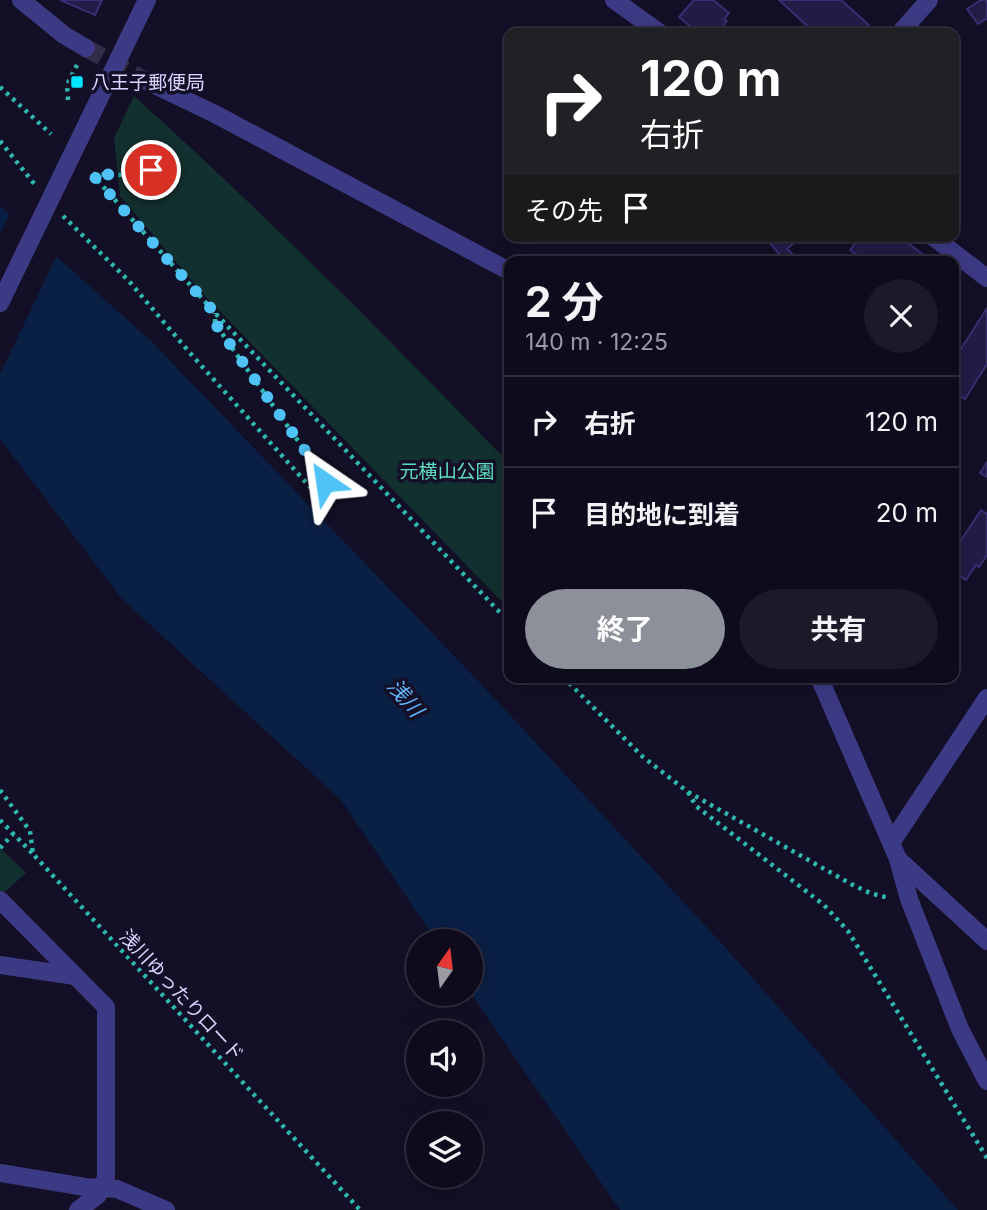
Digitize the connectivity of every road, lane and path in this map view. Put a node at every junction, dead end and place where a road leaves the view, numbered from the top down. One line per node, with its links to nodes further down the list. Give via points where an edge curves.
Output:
1 (21, 0): 7 (street)
2 (147, 0): 19 (street, bridge)
3 (614, 0): 5 (street)
4 (929, 0): 6 (street)
5 (653, 28)
6 (904, 28)
7 (83, 54): 10 (path, via 67,85)
8 (144, 80): 17 (street)
9 (0, 87): 11 (path)
10 (68, 100)
11 (51, 134)
12 (151, 170): 20 (path, via 92,174)
13 (72, 226): 20 (path, via 128,280 310,487 320,487 325,482 323,476 215,323)
14 (940, 242): 15 (street)
15 (958, 256)
16 (959, 257): 18 (street)
17 (504, 268)
18 (987, 278)
19 (0, 303)
20 (215, 313): 21 (path)
21 (504, 617)
22 (569, 683): 26 (path, via 643,757)
23 (822, 683): 30 (street)
24 (987, 698): 30 (street)
25 (0, 790): 31 (path, 浅川ゆったりロード, via 30,831)
26 (688, 792): 32 (path, via 870,894); 38 (path, via 696,806 824,905 849,931)
27 (0, 820): 28 (path)
28 (13, 834): 29 (path); 31 (path)
29 (1, 848)
30 (895, 851): 32 (street); 34 (street)
31 (33, 854): 43 (path, 浅川ゆったりロード)
32 (909, 899): 37 (street, via 960,1029)
33 (0, 900): 36 (street)
34 (987, 941)
35 (0, 965): 36 (street)
36 (75, 976): 40 (street, via 106,1007 107,1171)
37 (987, 1082)
38 (987, 1158)
39 (0, 1173): 40 (street)
40 (102, 1189): 41 (street); 42 (street, via 124,1191)
41 (78, 1210)
42 (166, 1210)
43 (359, 1210)

